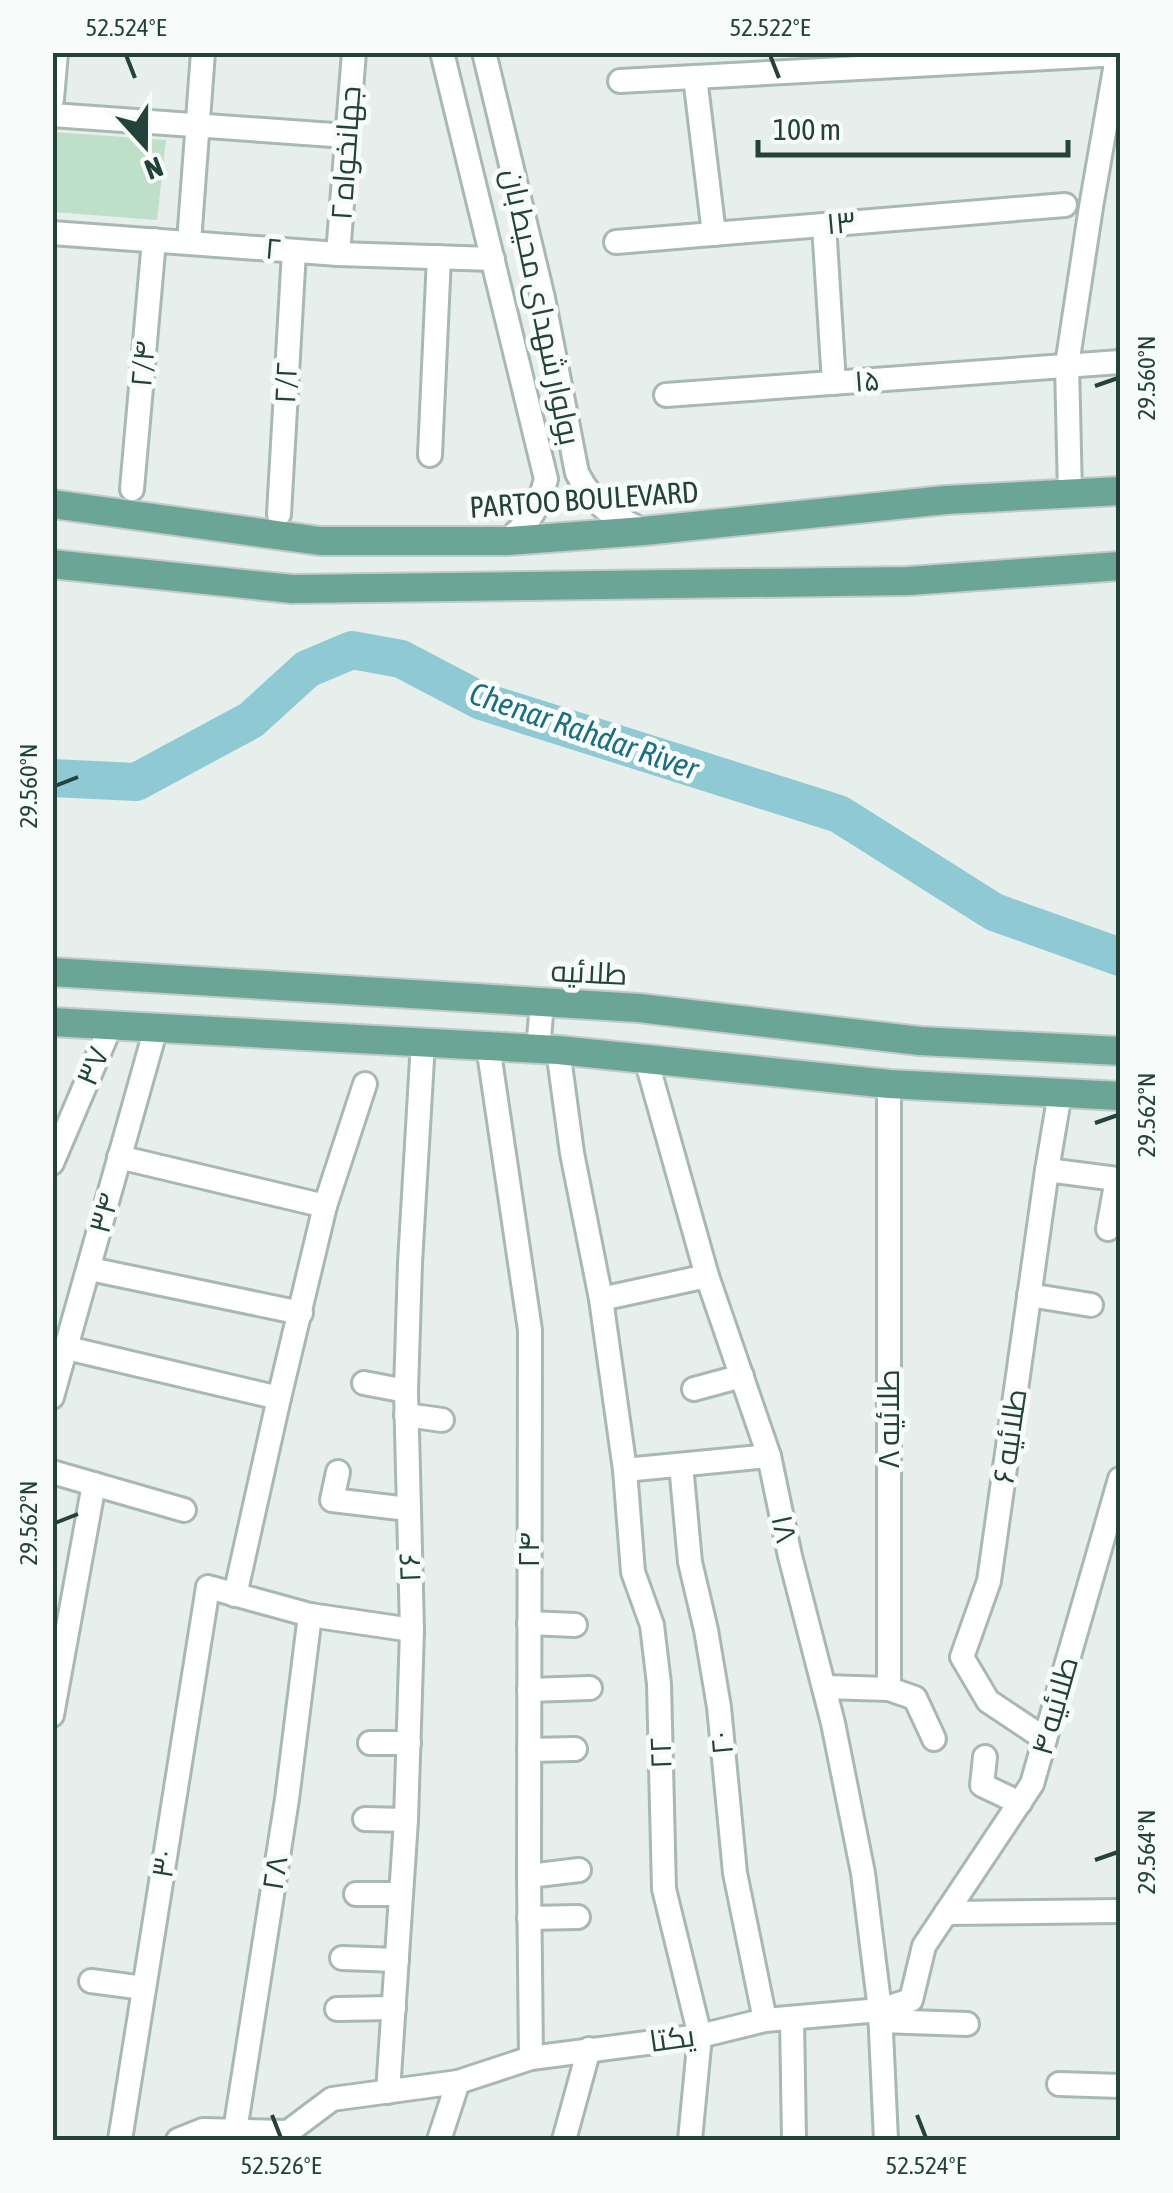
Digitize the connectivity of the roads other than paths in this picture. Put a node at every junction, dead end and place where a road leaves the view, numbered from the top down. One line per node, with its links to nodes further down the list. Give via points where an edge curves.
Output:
1 (56, 52): 10 (street)
2 (203, 52): 12 (street)
3 (354, 52): 13 (street, جهانخواه ۲)
4 (442, 52): 24 (street, بولوار شهدای محیط بان)
5 (484, 52): 30 (street, بولوار شهدای محیط بان)
6 (698, 52): 8 (street)
7 (1119, 53): 8 (street); 26 (street)
8 (697, 77): 9 (street); 17 (street)
9 (620, 81)
10 (52, 99)
11 (52, 114): 12 (street)
12 (198, 126): 13 (street); 19 (street)
13 (347, 136): 22 (street, جهانخواه ۲)
14 (1066, 205): 15 (street, ۱۳)
15 (824, 225): 17 (street, ۱۳); 27 (street)
16 (52, 233): 18 (street, ۲)
17 (714, 234): 20 (street, ۱۳)
18 (154, 240): 19 (street, ۲); 32 (street, ۲/۴)
19 (188, 242): 21 (street, ۲)
20 (616, 242)
21 (294, 251): 22 (street, ۲); 36 (street, ۲/۲)
22 (338, 254): 23 (street, ۲)
23 (439, 257): 24 (street, ۲); 29 (street)
24 (493, 258): 31 (street, بولوار شهدای محیط بان)
25 (1120, 362): 26 (street, ۱۵)
26 (1067, 365): 27 (street, ۱۵); 34 (street)
27 (834, 383): 28 (street, ۱۵)
28 (666, 395)
29 (430, 455)
30 (580, 480): 31 (street, via 572,494 558,497); 37 (street, بولوار شهدای محیط بان, via 610,514)
31 (544, 488): 38 (street, بولوار شهدای محیط بان, via 530,521)
32 (132, 489)
33 (1120, 492): 34 (main road, PARTOO BOULEVARD)
34 (1070, 494): 37 (main road, PARTOO BOULEVARD)
35 (52, 504): 38 (main road, PARTOO BOULEVARD, via 320,541)
36 (279, 514)
37 (644, 530): 38 (main road, PARTOO BOULEVARD)
38 (506, 541)
39 (52, 564): 40 (main road, via 292,589 908,581)
40 (1120, 566)
41 (52, 972): 42 (main road, طلائیه)
42 (542, 1003): 48 (street, ۲۲); 49 (main road, طلائیه, via 920,1041)
43 (52, 1022): 44 (main road)
44 (111, 1025): 45 (main road); 56 (street, ۳۷)
45 (156, 1028): 46 (main road); 55 (street, ۳۴)
46 (422, 1042): 47 (main road); 70 (street, ۲۶)
47 (488, 1046): 48 (main road); 86 (street, ۲۴, via 530,1330)
48 (548, 1050): 50 (main road); 63 (street, ۲۲)
49 (1120, 1051)
50 (646, 1059): 52 (main road); 61 (street, ۱۸)
51 (365, 1084): 58 (street)
52 (889, 1084): 53 (main road); 91 (street, طلائیه ۸)
53 (1060, 1093): 54 (main road); 57 (street, طلائیه ۶)
54 (1120, 1096)
55 (119, 1157): 58 (street); 60 (street, ۳۴)
56 (52, 1163)
57 (1047, 1170): 59 (street, via 1116,1179); 62 (street, طلائیه ۶)
58 (325, 1206): 65 (street)
59 (1108, 1228)
60 (90, 1270): 65 (street); 66 (street, ۳۴)
61 (707, 1276): 63 (street); 67 (street, ۱۸)
62 (1029, 1295): 64 (street); 95 (street, طلائیه ۶, via 989,1582 962,1657 988,1701)
63 (601, 1299): 77 (street, ۲۲)
64 (1091, 1306)
65 (301, 1313): 72 (street)
66 (67, 1348): 71 (street, ۳۴); 72 (street)
67 (742, 1376): 69 (street); 75 (street, ۱۸)
68 (364, 1384): 70 (street)
69 (694, 1389)
70 (406, 1391): 73 (street, ۲۶)
71 (52, 1398)
72 (278, 1398): 84 (street)
73 (406, 1415): 74 (street); 82 (street, ۲۶)
74 (442, 1420)
75 (770, 1456): 76 (street); 89 (street, ۱۸)
76 (681, 1465): 77 (street); 120 (street, ۲۰, via 690,1562 719,1707 736,1873)
77 (625, 1470): 122 (street, ۲۲, via 634,1572 652,1624 659,1684 664,1889)
78 (52, 1472): 81 (street)
79 (338, 1472): 82 (street, via 332,1500)
80 (1120, 1478): 95 (street, طلائیه ۴)
81 (94, 1484): 83 (street); 93 (street)
82 (408, 1508): 88 (street, ۲۶)
83 (184, 1510)
84 (235, 1594): 85 (street); 115 (street, ۳۰, via 208,1587)
85 (310, 1614): 88 (street); 130 (street, ۲۸)
86 (529, 1623): 87 (street); 92 (street, ۲۴)
87 (576, 1624)
88 (412, 1630): 97 (street, ۲۶)
89 (824, 1686): 91 (street); 118 (street, ۱۸, via 863,1874)
90 (590, 1688): 92 (street)
91 (889, 1688): 94 (street, via 914,1698)
92 (529, 1690): 99 (street, ۲۴)
93 (52, 1714)
94 (934, 1739)
95 (1045, 1739): 101 (street, طلائیه ۴)
96 (370, 1742): 97 (street)
97 (408, 1743): 103 (street, ۲۶)
98 (575, 1749): 99 (street)
99 (529, 1750): 105 (street, ۲۴)
100 (985, 1757): 101 (street, via 982,1786)
101 (1020, 1803): 109 (street, طلائیه ۴)
102 (364, 1819): 103 (street)
103 (406, 1820): 107 (street, ۲۶)
104 (578, 1870): 105 (street)
105 (529, 1876): 111 (street, ۲۴)
106 (356, 1894): 107 (street)
107 (401, 1894): 113 (street, ۲۶)
108 (1120, 1912): 109 (street)
109 (946, 1913): 118 (street, via 924,1946 911,2000)
110 (578, 1917): 111 (street)
111 (529, 1918): 124 (street, ۲۴)
112 (342, 1958): 113 (street)
113 (397, 1960): 116 (street, ۲۶)
114 (91, 1981): 115 (street)
115 (144, 1988): 131 (street, ۳۰)
116 (394, 2008): 117 (street); 128 (street, ۲۶)
117 (337, 2009)
118 (880, 2016): 119 (street, یکتا); 121 (street, یکتا); 138 (street, ۱۸)
119 (792, 2018): 120 (street, یکتا); 137 (street)
120 (765, 2020): 122 (street, یکتا)
121 (968, 2024)
122 (700, 2036): 123 (street, یکتا); 136 (street, ۲۲)
123 (589, 2049): 124 (street, یکتا); 135 (street)
124 (531, 2058): 125 (street, یکتا)
125 (458, 2082): 128 (street, یکتا); 134 (street)
126 (1059, 2084): 127 (street)
127 (1120, 2086)
128 (388, 2092): 129 (street, یکتا, via 332,2099)
129 (317, 2110): 130 (street, یکتا, via 288,2132); 133 (street)
130 (235, 2131): 132 (street, یکتا, via 203,2130)
131 (120, 2140)
132 (178, 2140)
133 (306, 2140)
134 (439, 2140)
135 (564, 2140)
136 (690, 2140)
137 (794, 2140)
138 (886, 2140)

